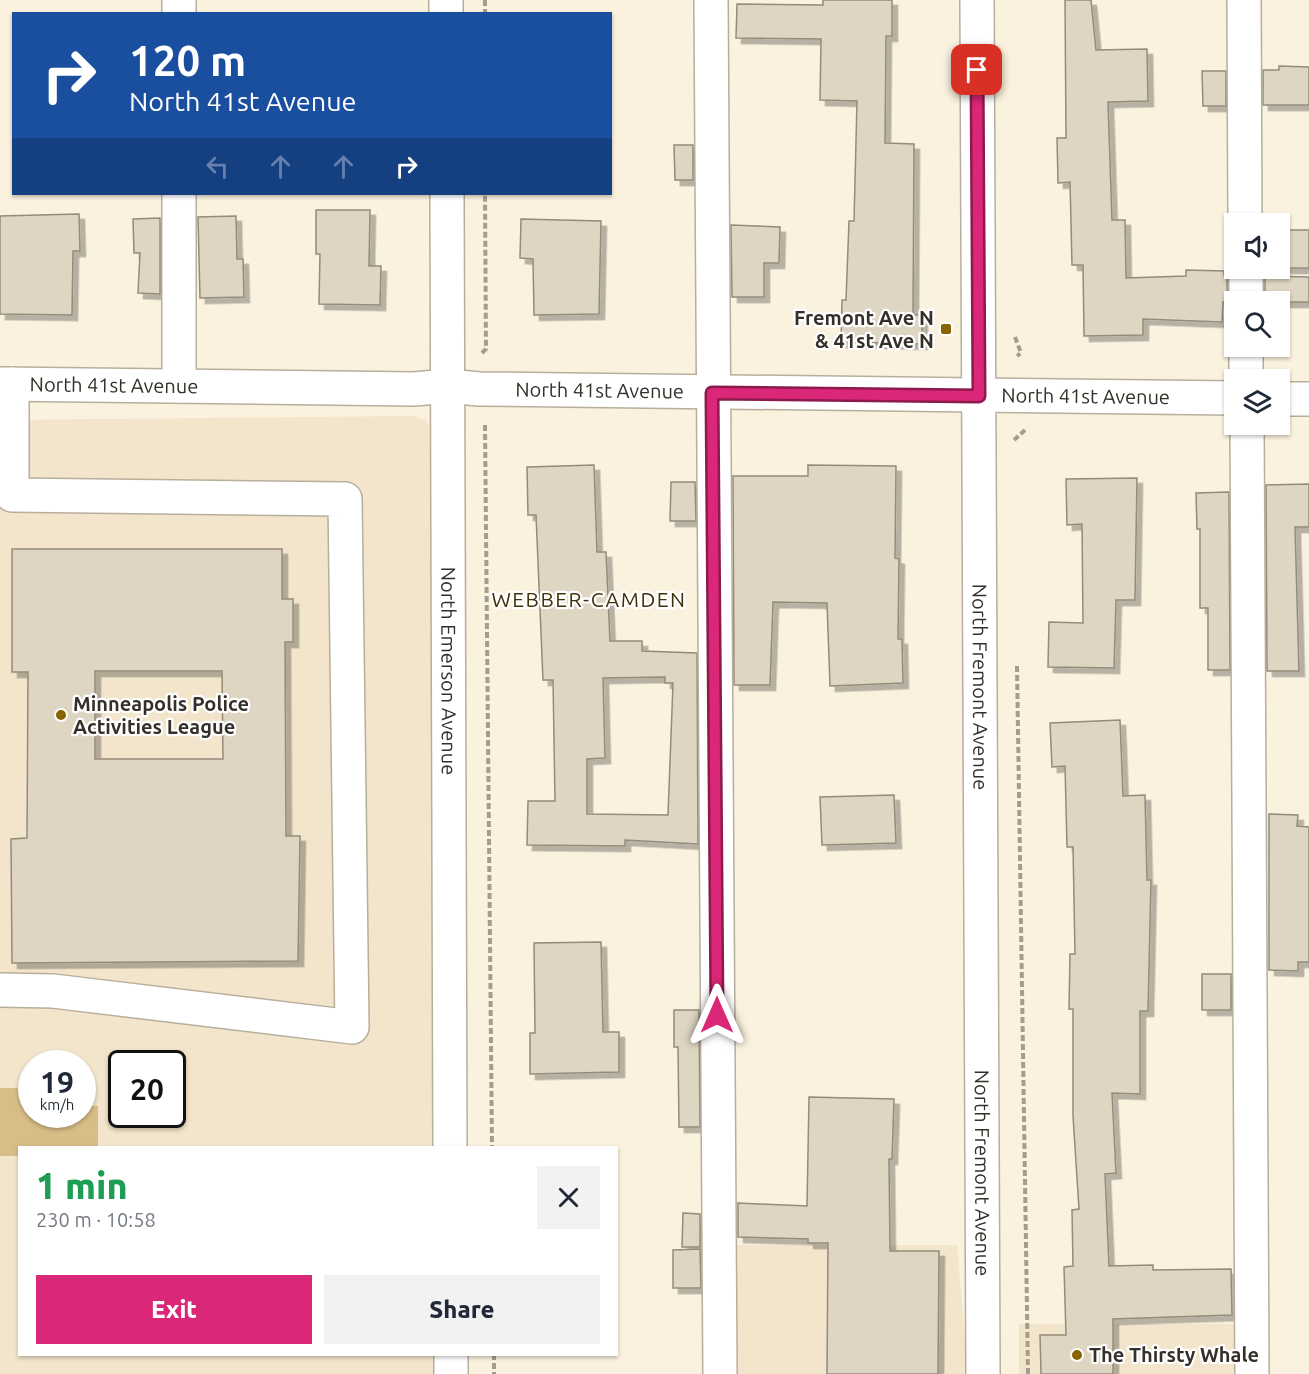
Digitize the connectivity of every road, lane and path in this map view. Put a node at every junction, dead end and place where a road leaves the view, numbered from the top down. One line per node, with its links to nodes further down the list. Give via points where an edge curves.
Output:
1 (711, 0): 12 (street)
2 (976, 0): 13 (street, North Fremont Avenue)
3 (1244, 0): 7 (street)
4 (179, 195): 10 (street)
5 (447, 195): 11 (street, North Emerson Avenue)
6 (485, 195): 8 (path, via 486,349)
7 (1245, 213)
8 (477, 357)
9 (6, 384): 10 (street, North 41st Avenue); 22 (street, via 12,495 345,499 352,1027 53,991)
10 (179, 386): 11 (street, North 41st Avenue)
11 (448, 386): 12 (street, North 41st Avenue); 23 (street, North Emerson Avenue)
12 (712, 393): 13 (street, North 41st Avenue); 29 (street)
13 (979, 396): 14 (street, North 41st Avenue); 30 (street, North Fremont Avenue)
14 (1224, 399)
15 (1290, 399): 16 (street)
16 (1309, 399)
17 (481, 419): 24 (path, via 487,427)
18 (1024, 426): 20 (path, via 1025,433 1014,438)
19 (1247, 435): 32 (street)
20 (1014, 450)
21 (1017, 663): 31 (path)
22 (0, 990)
23 (450, 1146)
24 (492, 1146)
25 (451, 1356): 27 (street)
26 (494, 1356): 28 (path)
27 (451, 1374)
28 (494, 1374)
29 (720, 1374)
30 (983, 1374)
31 (1028, 1374)
32 (1252, 1374)

